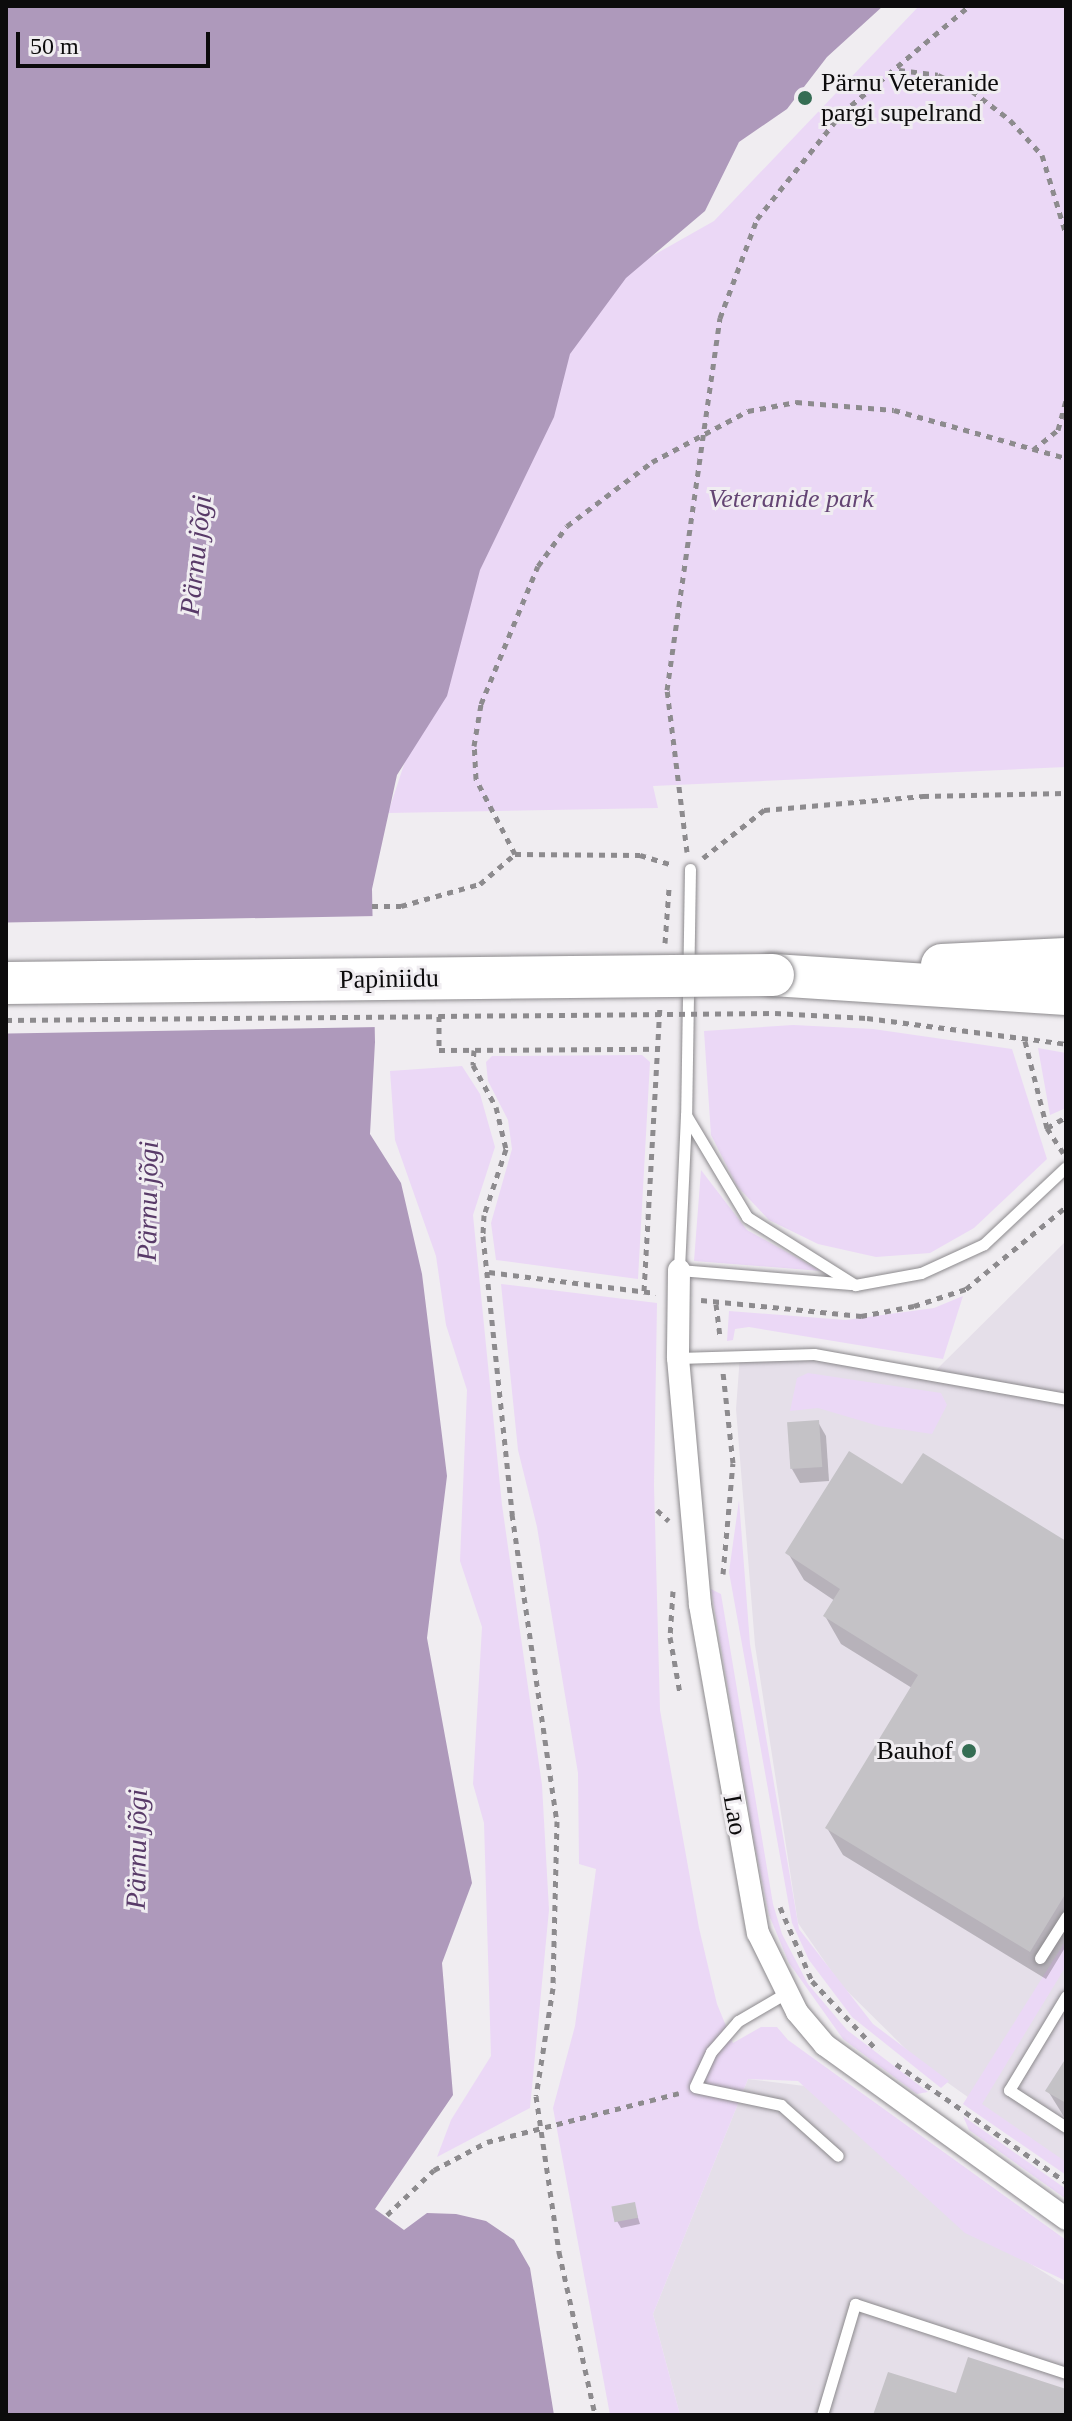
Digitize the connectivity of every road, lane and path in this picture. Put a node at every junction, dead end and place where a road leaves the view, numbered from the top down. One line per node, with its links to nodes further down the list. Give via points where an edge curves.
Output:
1 (969, 6): 2 (path)
2 (899, 70): 3 (path, via 938,75 972,91 1010,120 1042,155); 5 (path, via 842,113 757,219 720,318)
3 (1066, 234)
4 (1066, 400): 6 (path, via 1058,430)
5 (704, 432): 6 (path, via 748,411 796,402 842,403 894,410); 9 (path, via 652,462 567,526 519,604 481,704 474,746 476,779); 10 (path, via 667,690)
6 (1033, 450): 7 (path)
7 (1066, 458)
8 (1066, 793): 10 (path, via 923,796 764,810)
9 (515, 854): 10 (path, via 640,855); 11 (path, via 480,884 401,906)
10 (690, 869): 21 (lane)
11 (372, 906)
12 (1066, 959): 14 (highway, Papiniidu)
13 (6, 983): 14 (highway, Papiniidu, bridge)
14 (774, 994): 15 (highway, Papiniidu); 16 (path, bridge); 18 (path, via 867,1018)
15 (1066, 994)
16 (439, 1016): 17 (path); 20 (path, via 439,1050)
17 (6, 1020)
18 (1025, 1041): 19 (path); 23 (path)
19 (1066, 1044)
20 (474, 1050): 27 (path, via 473,1065 496,1107 506,1149 484,1215); 27 (path, via 657,1049 644,1291)
21 (686, 1115): 26 (lane); 28 (lane, via 747,1217)
22 (1066, 1117): 23 (path)
23 (1047, 1128): 24 (path)
24 (1066, 1158)
25 (1066, 1167): 28 (lane, via 984,1244 921,1273)
26 (679, 1270): 28 (lane); 31 (street, Lao)
27 (489, 1272): 44 (path, via 512,1514 557,1821 553,1988 536,2096)
28 (855, 1285)
29 (716, 1304): 30 (path)
30 (722, 1356): 31 (lane); 32 (lane, via 814,1354); 36 (path, via 733,1463)
31 (678, 1358): 41 (street, Lao, via 700,1605 737,1830 758,1933)
32 (1066, 1399)
33 (657, 1510): 34 (path, via 668,1519)
34 (670, 1530)
35 (673, 1575): 37 (path, via 670,1637)
36 (724, 1583)
37 (680, 1693)
38 (776, 1893): 47 (path, via 787,1932 812,1981 846,2023)
39 (1066, 1917): 40 (lane)
40 (1040, 1958)
41 (786, 1993): 43 (lane, via 738,2021 711,2052); 49 (street, Lao, via 825,2045)
42 (1066, 1996): 45 (lane, via 1009,2090)
43 (695, 2087): 44 (path, via 636,2107); 46 (lane, via 781,2105)
44 (541, 2126): 48 (path, via 487,2142 434,2170); 51 (path, via 559,2252)
45 (1066, 2127)
46 (838, 2156)
47 (1066, 2182)
48 (387, 2215)
49 (1066, 2219)
50 (1066, 2373): 52 (lane, via 855,2304)
51 (595, 2415)
52 (822, 2415)

